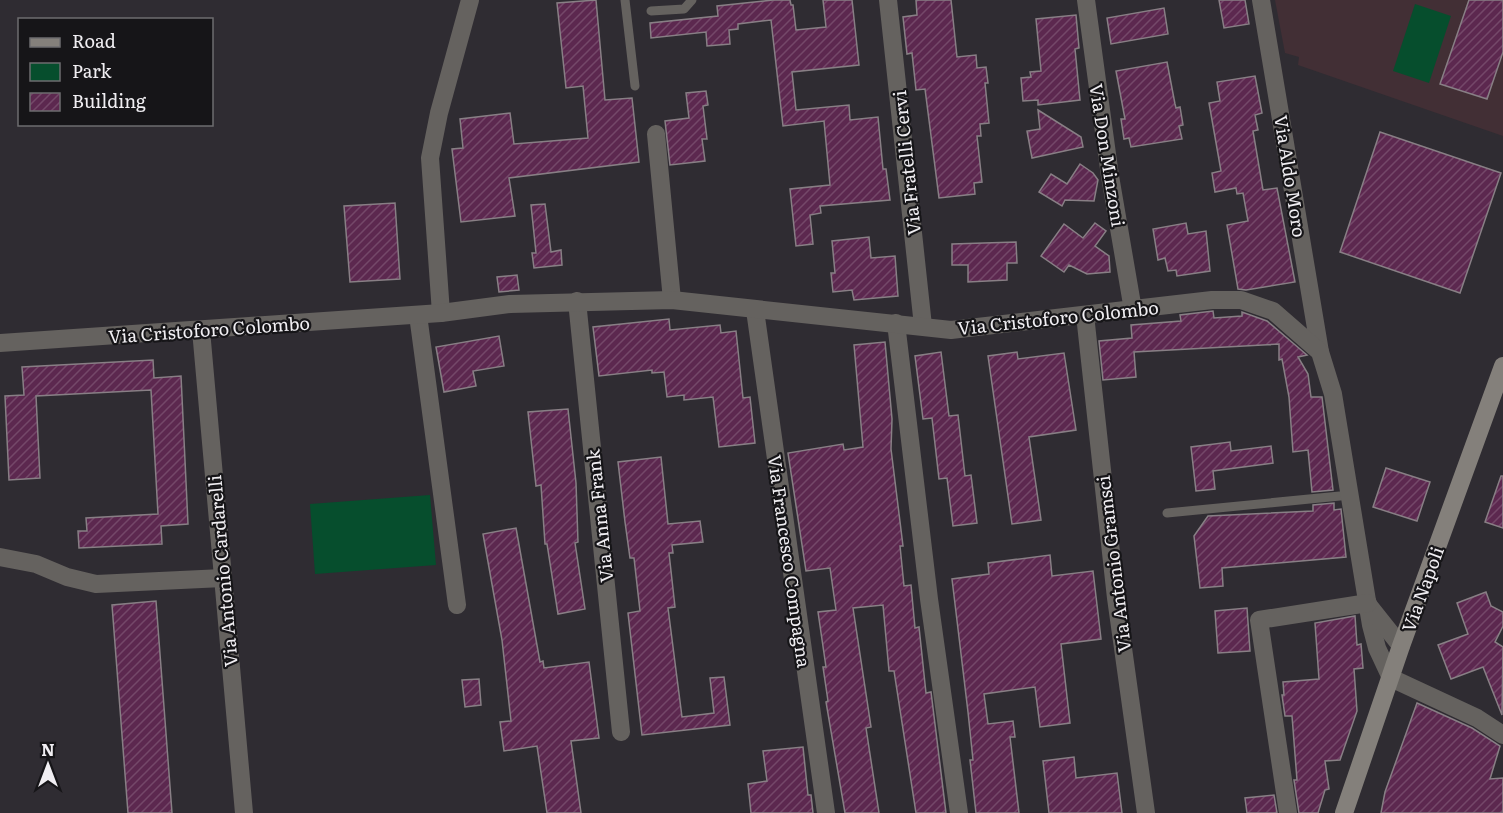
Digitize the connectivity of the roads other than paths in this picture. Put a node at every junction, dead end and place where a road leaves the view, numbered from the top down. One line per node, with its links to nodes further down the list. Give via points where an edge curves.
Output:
1 (471, 0): 14 (street, via 430,158)
2 (625, 0): 8 (lane)
3 (692, 0): 7 (lane, via 684,9)
4 (888, 0): 18 (street, Via Fratelli Cervi)
5 (1086, 0): 13 (street, Via Don Minzoni)
6 (1262, 0): 21 (street, Via Aldo Moro)
7 (651, 11)
8 (635, 86)
9 (656, 134): 10 (street)
10 (672, 300): 11 (street, Via Cristoforo Colombo); 12 (street, Via Cristoforo Colombo)
11 (577, 301): 14 (street, Via Cristoforo Colombo); 31 (street, Via Anna Frank)
12 (755, 310): 17 (street, Via Cristoforo Colombo); 34 (street, Via Francesco Compagna)
13 (1132, 310): 16 (street, Via Cristoforo Colombo); 21 (street, Via Cristoforo Colombo, via 1241,300 1273,311)
14 (441, 313): 15 (street, Via Cristoforo Colombo)
15 (418, 315): 19 (street, Via Cristoforo Colombo); 28 (street)
16 (1085, 315): 18 (street, Via Cristoforo Colombo, via 951,330); 36 (street, Via Antonio Gramsci, via 1116,598)
17 (896, 323): 18 (street, Via Cristoforo Colombo); 35 (street, via 928,599)
18 (923, 326)
19 (201, 330): 20 (street, Via Cristoforo Colombo); 26 (street, Via Antonio Cardarelli)
20 (0, 343)
21 (1320, 352): 23 (street, via 1333,394)
22 (1503, 366): 29 (main road, Via Napoli)
23 (1350, 495): 24 (lane); 27 (street)
24 (1167, 513)
25 (0, 557): 26 (street, via 36,564 96,584)
26 (223, 578): 33 (street, Via Antonio Cardarelli)
27 (1368, 603): 29 (street); 30 (street, via 1377,648); 37 (street, via 1259,620)
28 (457, 605)
29 (1401, 646): 30 (main road, Via Napoli)
30 (1392, 678): 32 (street, via 1477,718); 38 (main road, Via Napoli)
31 (621, 732)
32 (1503, 735)
33 (244, 813)
34 (826, 813)
35 (959, 813)
36 (1146, 813)
37 (1288, 813)
38 (1344, 813)

